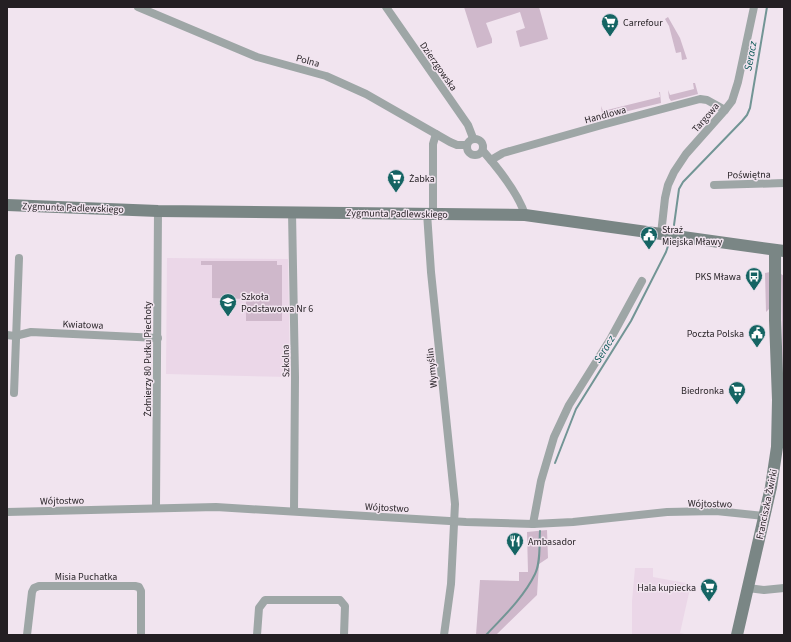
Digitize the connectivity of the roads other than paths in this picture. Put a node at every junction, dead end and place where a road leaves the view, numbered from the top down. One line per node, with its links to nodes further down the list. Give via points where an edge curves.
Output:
1 (138, 7): 5 (street, Polna, via 257,57 326,76 366,94)
2 (386, 7): 6 (street, Dzierzgowska, via 468,125)
3 (754, 7): 4 (street, Targowa, via 738,82 732,101)
4 (725, 110): 9 (street, Handlowa, via 700,99 503,153); 17 (street, Targowa, via 686,154 674,172 665,198)
5 (436, 134): 7 (street, Polna, via 450,142); 15 (street, Wymyślin, via 432,144)
6 (473, 138): 7 (street); 8 (street, Dzierzgowska, via 481,140 484,145)
7 (467, 145): 8 (street, via 472,155 478,155)
8 (483, 151): 9 (street, Dzierzgowska)
9 (491, 160): 16 (street, Dzierzgowska, via 516,196)
10 (784, 183): 11 (street, Poświętna)
11 (714, 185)
12 (7, 205): 13 (street, Zygmunta Padlewskiego)
13 (158, 211): 14 (street, Zygmunta Padlewskiego); 22 (street, Żołnierzy 80 Pułku Piechoty)
14 (292, 212): 15 (street, Zygmunta Padlewskiego); 26 (street, Szkolna)
15 (430, 213): 16 (street, Zygmunta Padlewskiego); 29 (street, Wymyślin, via 431,272)
16 (525, 215): 17 (street, Zygmunta Padlewskiego)
17 (661, 234): 18 (street, Zygmunta Padlewskiego)
18 (779, 251): 24 (street, Franciszka Żwirki, via 775,320)
19 (19, 258): 21 (street)
20 (642, 281): 30 (street, via 611,338 569,405 554,437 541,481)
21 (11, 335): 22 (street, Kwiatowa, via 31,332); 23 (street)
22 (158, 338): 25 (street, Żołnierzy 80 Pułku Piechoty)
23 (14, 393)
24 (780, 446): 28 (street, Franciszka Żwirki)
25 (156, 507): 26 (street, Wójtostwo); 27 (street, Wójtostwo)
26 (294, 511): 29 (street, Wójtostwo)
27 (7, 512)
28 (765, 516): 30 (street, Wójtostwo, via 716,511 667,512); 31 (street, Franciszka Żwirki)
29 (455, 521): 30 (street, Wójtostwo); 37 (street, Wymyślin)
30 (533, 524)
31 (748, 588): 32 (street); 38 (street, Franciszka Żwirki)
32 (784, 588)
33 (27, 635): 34 (street, Misia Puchatka, via 32,592 39,586 139,587)
34 (141, 635)
35 (257, 635): 36 (street, via 259,608 265,600 340,600 345,606)
36 (344, 635)
37 (444, 635)
38 (737, 635)

